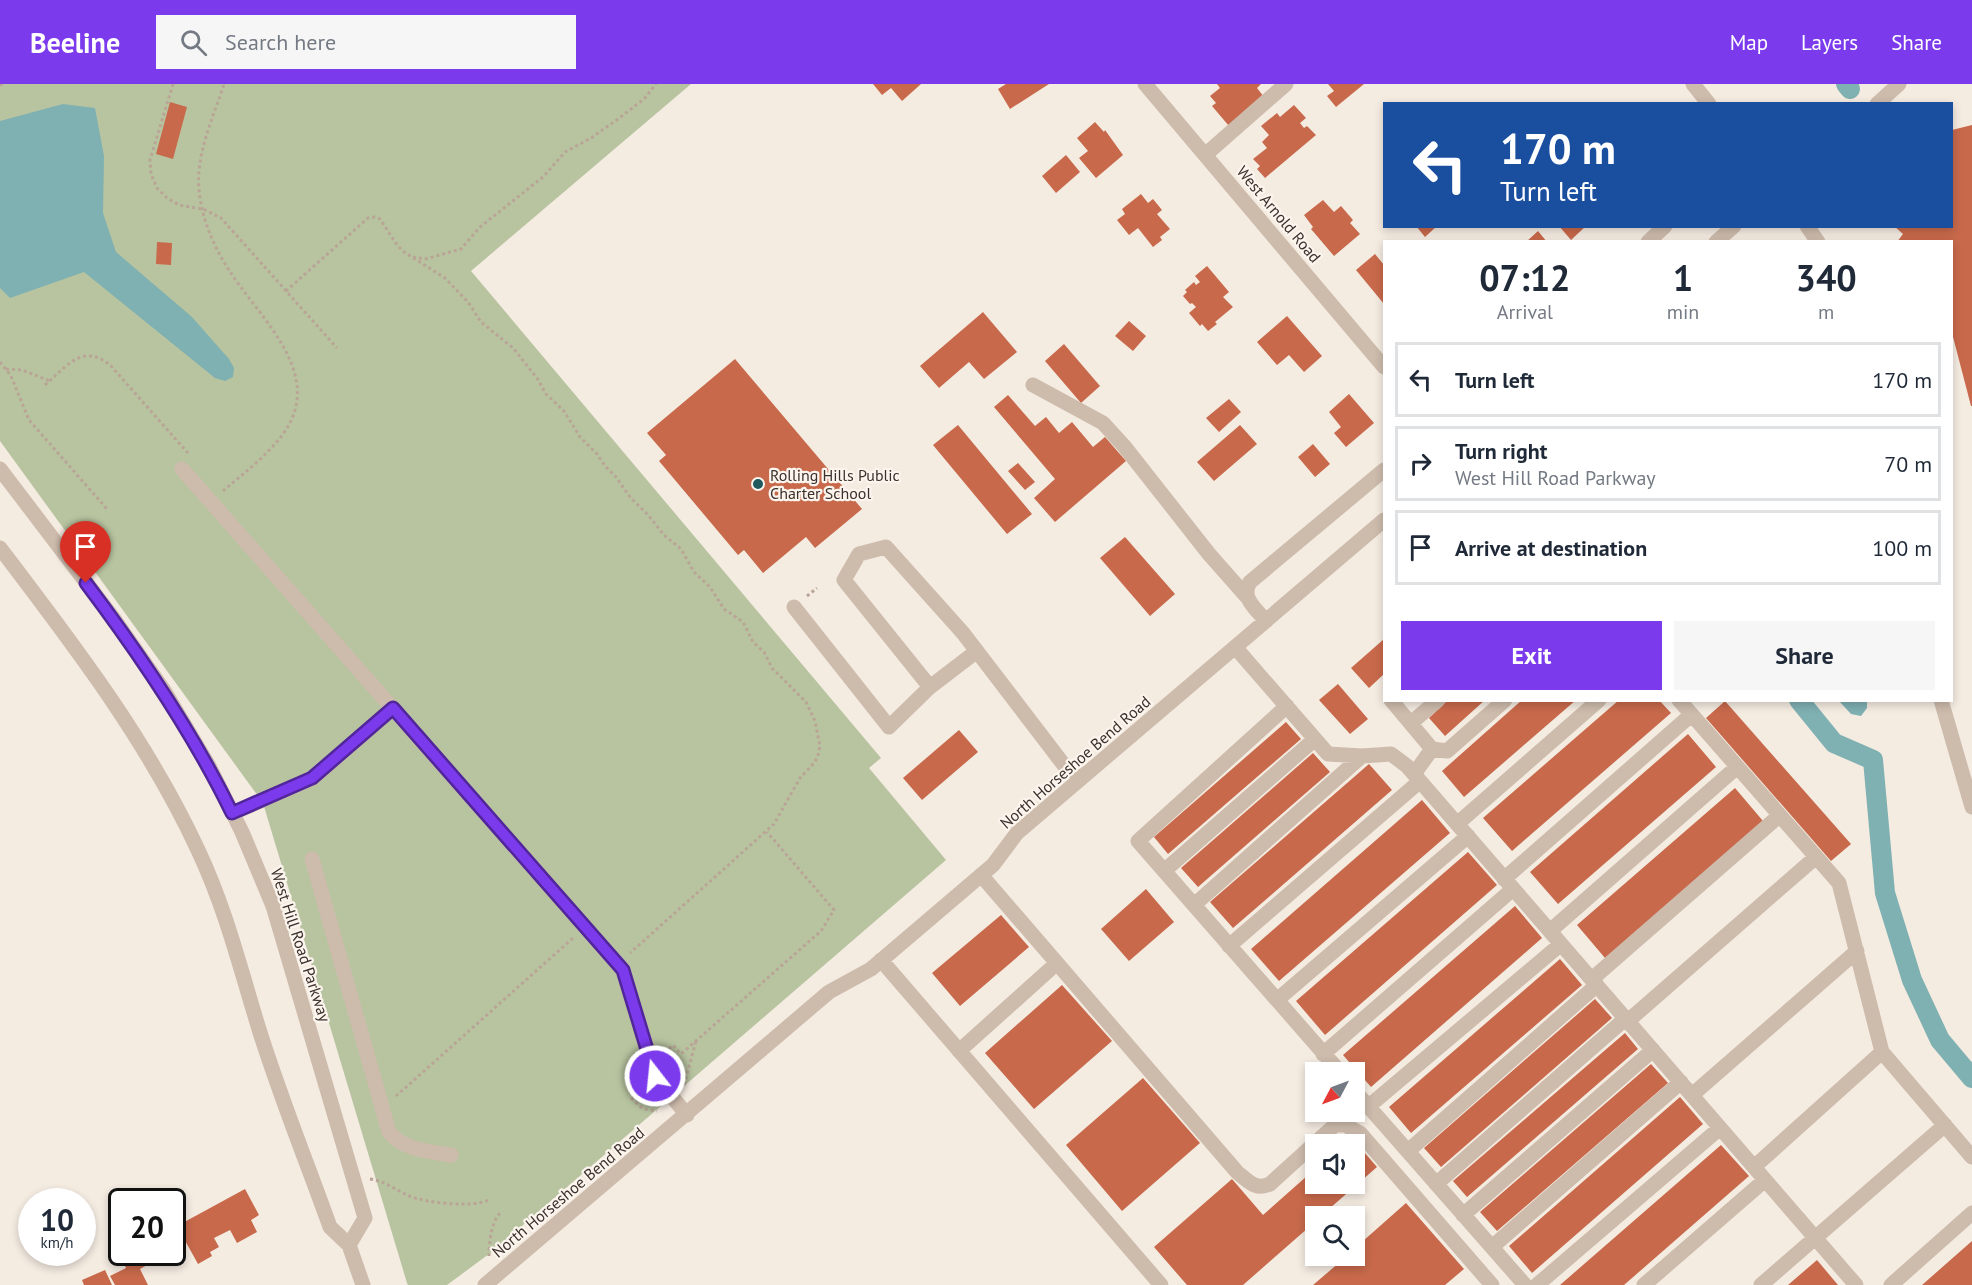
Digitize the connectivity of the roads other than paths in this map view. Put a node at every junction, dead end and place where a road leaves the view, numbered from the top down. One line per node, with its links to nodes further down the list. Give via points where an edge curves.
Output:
1 (1145, 84): 7 (street, West Arnold Road)
2 (1286, 84): 7 (street)
3 (1693, 84): 5 (street)
4 (1899, 84): 6 (street)
5 (1707, 102)
6 (1879, 102)
7 (1205, 155): 12 (street, West Arnold Road)
8 (1663, 228): 10 (street)
9 (1732, 228): 11 (street)
10 (1650, 240)
11 (1718, 240)
12 (1383, 366)
13 (1033, 385): 19 (street, via 1102,423)
14 (0, 469): 42 (street, West Hill Road Parkway, via 165,692)
15 (182, 469): 32 (street)
16 (1383, 471): 19 (street, via 1250,582)
17 (1383, 521): 21 (street, North Horseshoe Bend Road)
18 (0, 548): 82 (street, via 124,718 199,851 228,922 261,1036 330,1227)
19 (1247, 597): 21 (street)
20 (794, 607): 24 (street, via 889,727)
21 (1266, 621): 22 (street, North Horseshoe Bend Road)
22 (1235, 647): 31 (street); 39 (street, North Horseshoe Bend Road)
23 (977, 651): 24 (street); 24 (street, via 886,547 859,554 844,580); 39 (street, via 1067,769)
24 (930, 687)
25 (1393, 702): 34 (street)
26 (1435, 702): 34 (street)
27 (1503, 702): 36 (street, via 1447,751)
28 (1597, 702): 44 (street)
29 (1681, 702): 33 (street)
30 (1942, 702): 41 (street)
31 (1287, 706): 35 (street); 48 (street, via 1138,841)
32 (393, 708): 42 (street, via 312,778); 70 (street, via 623,970 655,1076)
33 (1691, 715): 38 (street); 50 (street)
34 (1411, 723): 36 (street)
35 (1315, 739): 37 (street, via 1328,754); 48 (street)
36 (1432, 749): 40 (street)
37 (1362, 756): 40 (street, via 1390,754); 51 (street)
38 (1737, 767): 43 (street); 52 (street)
39 (1084, 776): 49 (street, North Horseshoe Bend Road, via 1017,833)
40 (1416, 778): 44 (street); 54 (street)
41 (1972, 807)
42 (232, 813): 82 (street, West Hill Road Parkway, via 273,906 365,1218)
43 (1779, 816): 46 (street); 58 (street)
44 (1457, 824): 45 (street)
45 (1468, 836): 50 (street); 59 (street)
46 (1816, 857): 55 (street, via 1839,883); 60 (street)
47 (312, 859): 74 (street, via 389,1132 409,1148)
48 (1164, 871): 51 (street)
49 (981, 875): 56 (street, North Horseshoe Bend Road); 57 (street)
50 (1509, 884): 52 (street); 64 (street)
51 (1194, 905): 54 (street)
52 (1550, 931): 53 (street)
53 (1561, 944): 58 (street); 69 (street)
54 (1229, 946): 59 (street)
55 (1857, 951): 63 (street); 67 (street)
56 (880, 960): 62 (street); 70 (street, North Horseshoe Bend Road, via 829,992)
57 (1057, 963): 62 (street); 87 (street, via 1252,1185 1270,1184 1335,1125 1345,1125 1360,1133)
58 (1594, 982): 60 (street); 73 (street)
59 (1277, 1000): 64 (street)
60 (1627, 1020): 61 (street); 78 (street)
61 (1653, 1050): 66 (street); 80 (street)
62 (960, 1051): 86 (street)
63 (1882, 1052): 71 (street); 76 (street)
64 (1323, 1054): 65 (street)
65 (1331, 1062)
66 (1681, 1082): 67 (street); 83 (street)
67 (1692, 1095): 72 (street)
68 (1365, 1102): 69 (street)
69 (1369, 1106): 73 (street)
70 (687, 1115): 85 (street, North Horseshoe Bend Road)
71 (1945, 1125): 75 (street); 81 (street)
72 (1720, 1128): 76 (street); 89 (street)
73 (1408, 1151): 78 (street)
74 (451, 1155)
75 (1972, 1157)
76 (1754, 1167): 77 (street)
77 (1765, 1180): 81 (street); 90 (street)
78 (1436, 1184): 80 (street)
79 (1972, 1213): 93 (street)
80 (1463, 1215): 83 (street)
81 (1815, 1238): 91 (street); 92 (street)
82 (349, 1245): 84 (street)
83 (1492, 1247): 88 (street)
84 (363, 1285)
85 (485, 1285)
86 (1161, 1285)
87 (1492, 1285)
88 (1525, 1285)
89 (1537, 1285)
90 (1644, 1285)
91 (1761, 1285)
92 (1856, 1285)
93 (1891, 1285)

